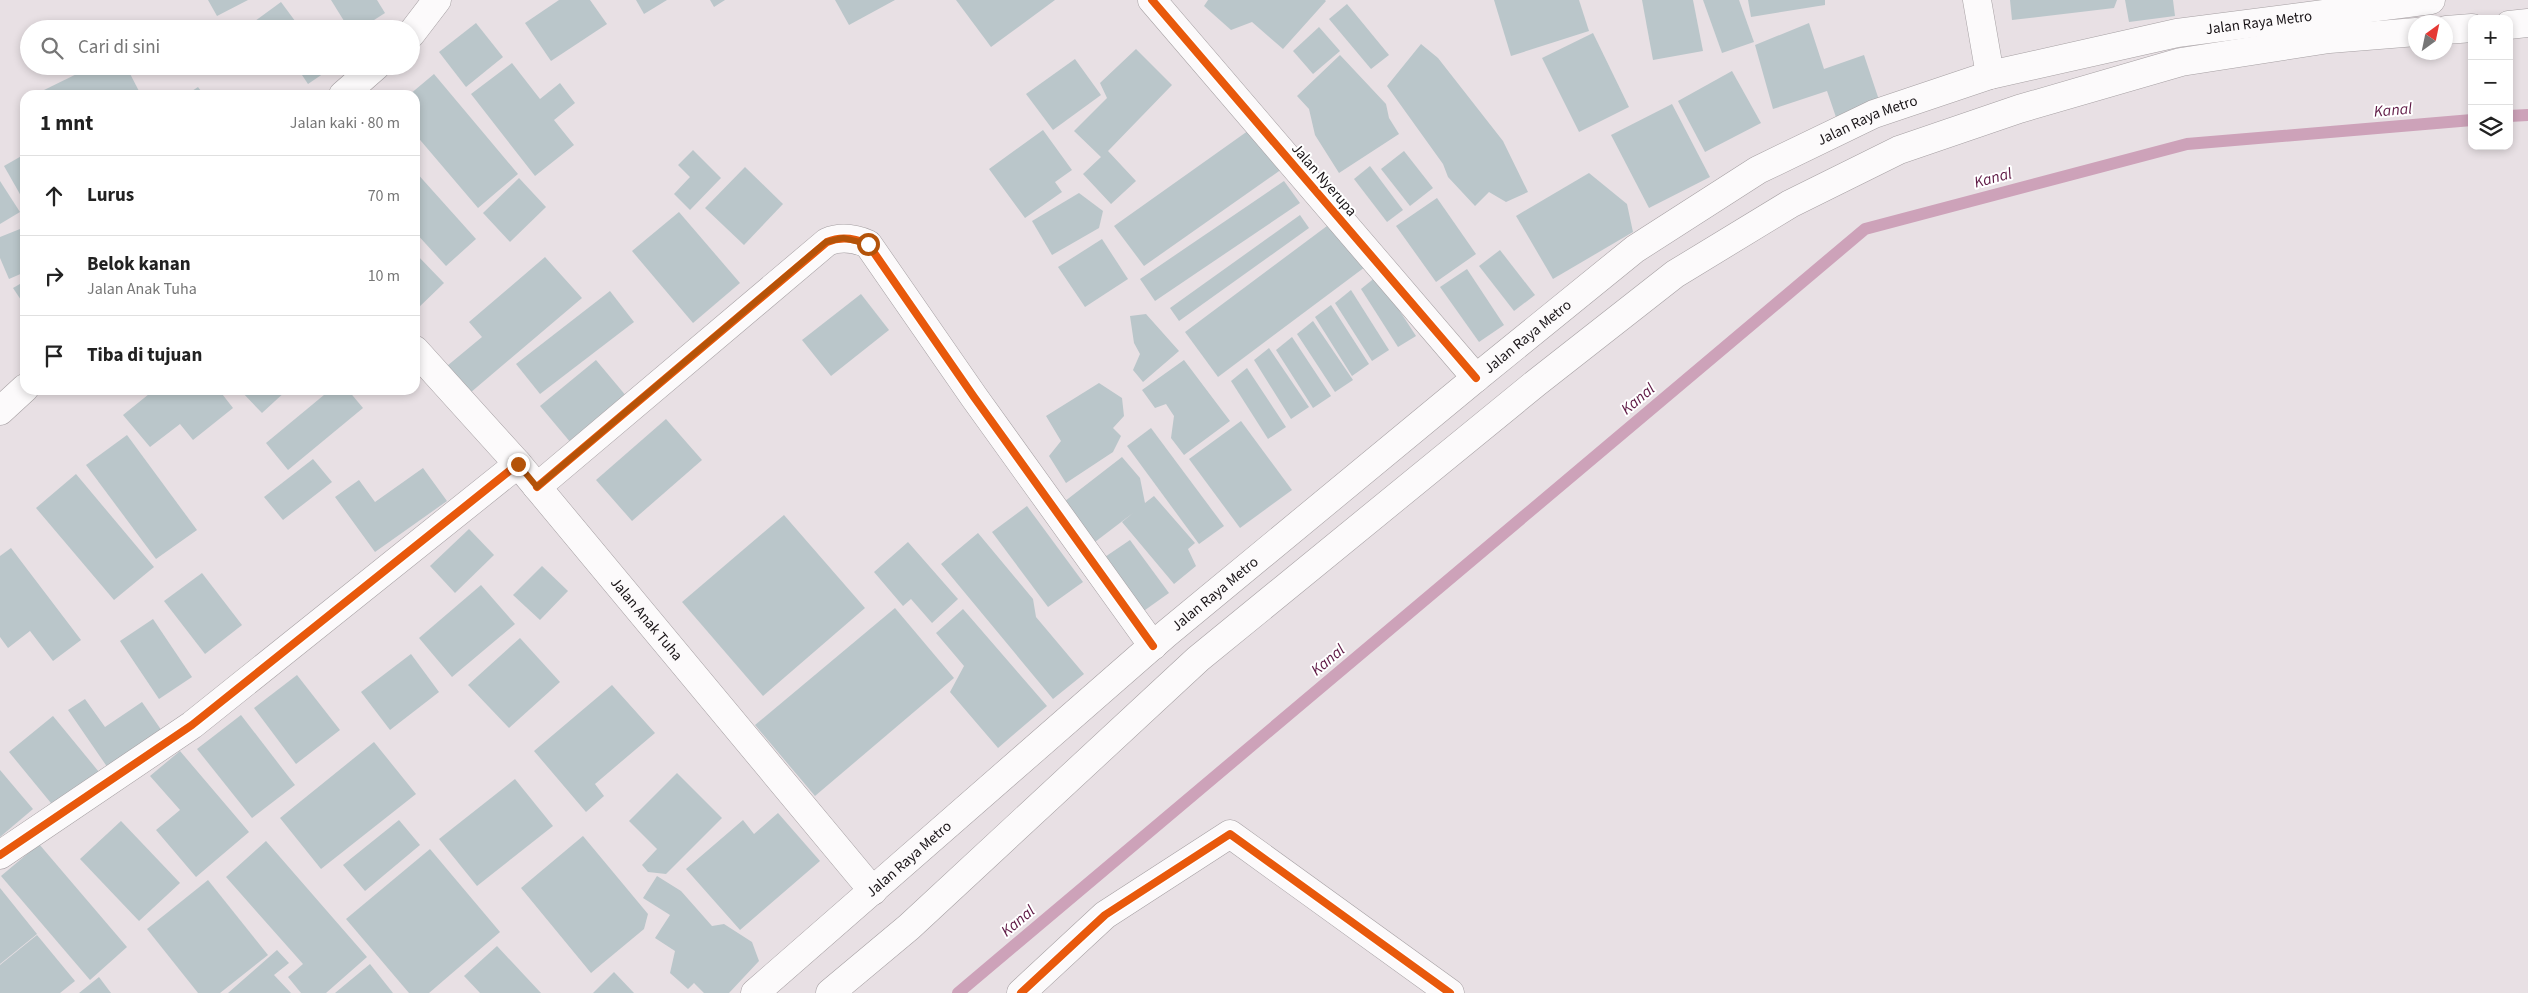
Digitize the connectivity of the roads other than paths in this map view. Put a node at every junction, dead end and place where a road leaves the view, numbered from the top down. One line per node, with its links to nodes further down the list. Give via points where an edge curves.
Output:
1 (438, 0): 5 (main road)
2 (1152, 0): 15 (main road, Jalan Nyerupa)
3 (1977, 0): 12 (main road)
4 (2431, 0): 12 (main road, Jalan Raya Metro, via 2177,34)
5 (420, 23)
6 (2528, 23): 7 (main road)
7 (2513, 25)
8 (2468, 28): 9 (main road)
9 (2453, 29)
10 (2408, 33): 24 (main road, via 2329,39 2181,62 1899,150 1790,204 1675,274 1528,389 1198,659 909,927)
11 (366, 75): 13 (main road)
12 (1990, 75): 15 (main road, Jalan Raya Metro, via 1874,114 1758,170 1635,248)
13 (349, 90)
14 (420, 356): 18 (main road, Jalan Anak Tuha)
15 (1476, 378): 20 (main road, Jalan Raya Metro)
16 (20, 393): 17 (main road)
17 (0, 411)
18 (518, 464): 19 (main road, Jalan Anak Tuha); 21 (main road, via 192,725)
19 (537, 487): 20 (main road, via 826,242 843,238 858,240 868,244); 22 (main road, Jalan Anak Tuha)
20 (1153, 646): 22 (main road, Jalan Raya Metro)
21 (0, 855)
22 (874, 891): 23 (main road, Jalan Raya Metro)
23 (754, 993)
24 (830, 993)
25 (1021, 993): 26 (main road, via 1105,915 1230,834)
26 (1450, 993)

